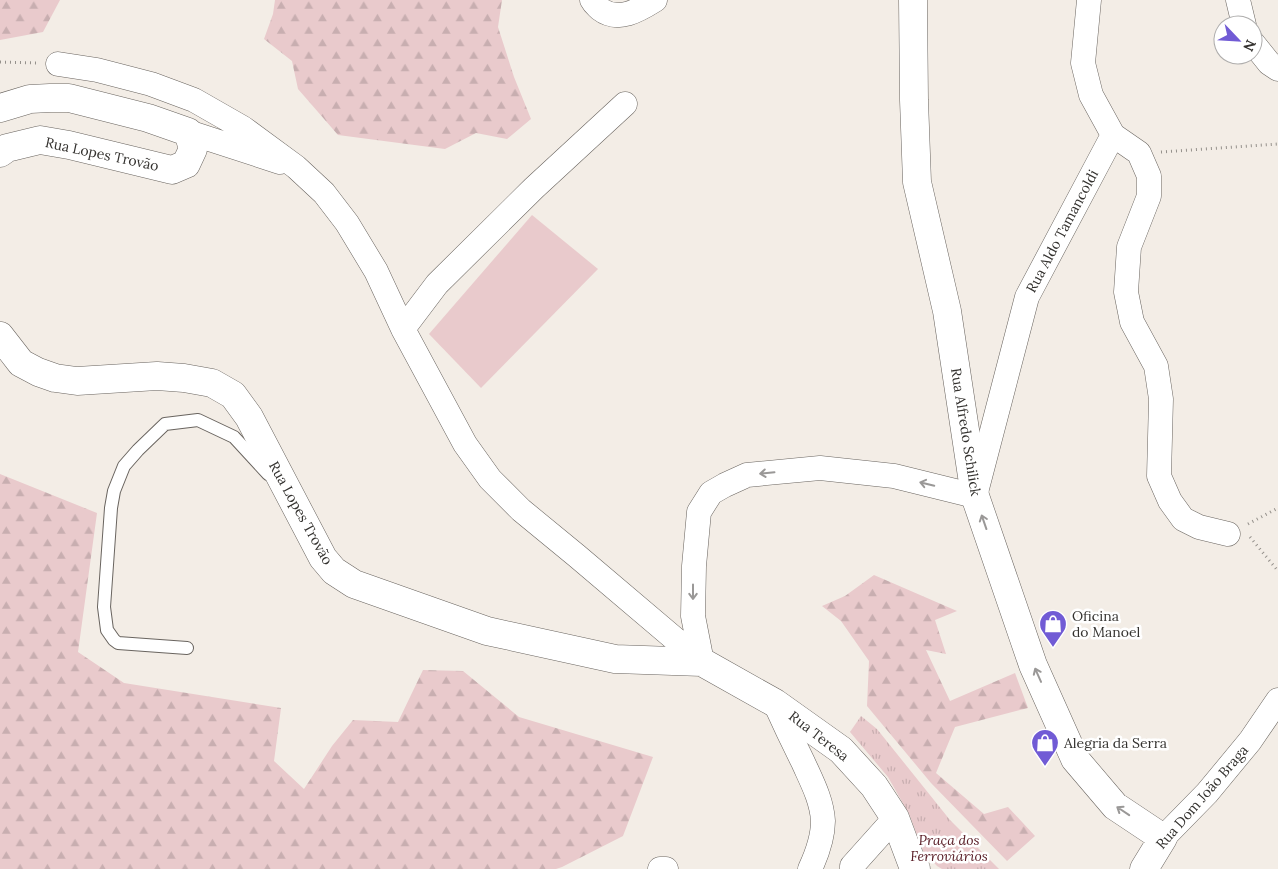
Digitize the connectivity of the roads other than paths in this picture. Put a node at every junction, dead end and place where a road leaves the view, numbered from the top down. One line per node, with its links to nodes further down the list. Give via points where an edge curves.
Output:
1 (592, 0): 2 (street, via 605,13 620,16 637,11)
2 (655, 0)
3 (912, 0): 18 (main road, Rua Alfredo Schilick, via 917,182 947,311)
4 (1089, 0): 13 (street, via 1083,63 1091,95)
5 (1238, 0): 6 (street)
6 (1242, 15)
7 (1263, 56): 9 (street)
8 (58, 64): 15 (street, via 151,84 194,100 243,128)
9 (1278, 68)
10 (625, 104): 16 (street, via 437,284)
11 (0, 108): 12 (main road, via 30,99 69,98)
12 (188, 132): 14 (main road, Rua Lopes Trovão, via 194,148 186,164 172,170 40,140 7,148); 15 (street)
13 (1113, 135): 18 (street, Rua Aldo Tamancoldi, via 1028,297); 20 (street, via 1139,153 1149,176 1149,196 1128,247 1126,292 1132,322 1156,366 1161,399 1159,476 1170,501 1183,519 1199,527)
14 (0, 153)
15 (296, 167): 16 (street, via 324,193 348,223 376,271)
16 (403, 329): 22 (street, via 465,444 490,479 521,510)
17 (0, 336): 19 (main road, Rua Lopes Trovão, via 21,363 55,378 77,381 157,376 212,383 233,395 249,417)
18 (975, 496): 22 (street, one-way to 22, via 894,476 820,468 747,475 711,493 699,512 694,566 694,616); 28 (main road, Rua Alfredo Schilick, one-way to 18, via 1115,806 1074,759 1033,665)
19 (294, 501): 21 (lane, via 234,437 198,420 165,424 124,466 111,508 104,607 107,630 118,643); 22 (main road, Rua Lopes Trovão, via 323,558 334,571 354,584 487,631 615,659)
20 (1228, 534)
21 (187, 648)
22 (702, 662): 24 (main road, Rua Teresa)
23 (1278, 700): 26 (street, Rua Dom João Braga)
24 (775, 703): 27 (main road, Rua Teresa, via 841,750 874,786); 32 (street, via 815,790 823,820 818,851)
25 (1278, 724): 26 (street)
26 (1250, 742): 28 (street, Rua Dom João Braga)
27 (895, 818): 29 (main road, Rua Teresa); 33 (street)
28 (1163, 838): 34 (main road, Rua Dom João Braga)
29 (913, 868)
30 (660, 869): 31 (street)
31 (666, 869)
32 (810, 869)
33 (852, 869)
34 (1144, 869)

